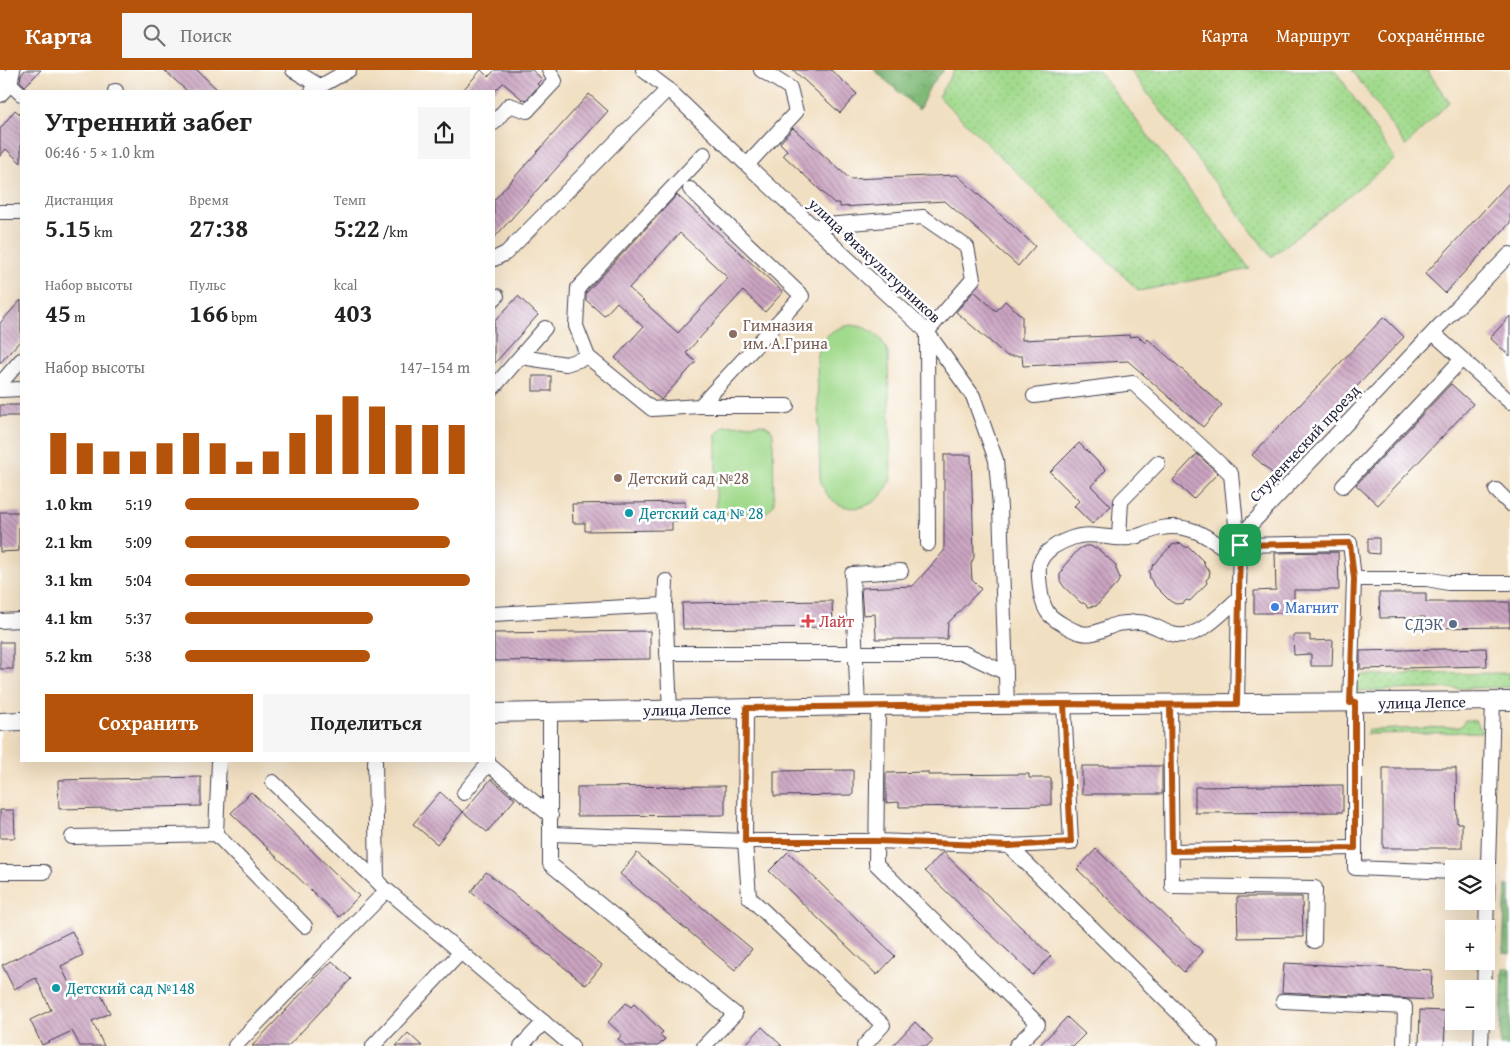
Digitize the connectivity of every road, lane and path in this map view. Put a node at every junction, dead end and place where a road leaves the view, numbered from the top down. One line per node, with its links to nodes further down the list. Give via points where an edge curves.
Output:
1 (294, 70): 8 (street)
2 (349, 70): 8 (street)
3 (549, 70): 12 (street, via 555,81 527,112 510,106)
4 (643, 70): 9 (street, улица Физкультурников)
5 (761, 70): 14 (street, via 790,88 796,112)
6 (0, 74): 7 (street)
7 (12, 77): 10 (street); 11 (street)
8 (316, 88)
9 (668, 89): 14 (street, улица Физкультурников); 20 (street, via 506,253)
10 (20, 92)
11 (0, 95)
12 (495, 122)
13 (704, 154): 25 (street, via 578,288 576,326)
14 (747, 165): 18 (street, улица Физкультурников)
15 (690, 189): 34 (street, via 802,296)
16 (0, 212): 17 (street)
17 (20, 212)
18 (814, 226): 22 (street, улица Физкультурников); 22 (street, via 923,217 967,247 973,279)
19 (1510, 254): 23 (street, Студенческий проезд)
20 (495, 258)
21 (545, 328): 24 (street)
22 (927, 332): 41 (street); 54 (street, улица Физкультурников, via 973,396 996,460)
23 (1432, 333): 26 (street); 42 (street, Студенческий проезд, via 1264,504 1240,536)
24 (521, 357): 25 (street, via 566,364); 29 (street)
25 (588, 357): 34 (street, via 652,408)
26 (1462, 359): 33 (street); 37 (street)
27 (20, 361): 28 (street)
28 (0, 384)
29 (495, 386)
30 (20, 389): 31 (street)
31 (0, 390)
32 (1034, 396): 42 (street, via 1133,383 1231,474)
33 (1510, 402)
34 (700, 406): 35 (street)
35 (787, 406)
36 (1158, 463): 40 (street, via 1121,501)
37 (1343, 486)
38 (1496, 490): 39 (street)
39 (1510, 504)
40 (1119, 537): 42 (street, via 1135,537 1158,528 1185,528 1203,533); 47 (street, via 1092,534 1074,537 1046,553 1039,564 1040,592 1048,614 1081,633 1140,622 1172,634 1188,635 1205,627)
41 (928, 544)
42 (1240, 552): 44 (street, via 1350,543); 47 (street, Студенческий проезд)
43 (901, 571): 53 (street, via 852,574)
44 (1354, 579): 46 (street); 56 (street)
45 (666, 581): 48 (street)
46 (1510, 582)
47 (1239, 598): 58 (street, Студенческий проезд)
48 (665, 605): 49 (street); 52 (street)
49 (495, 614)
50 (20, 620): 51 (street)
51 (0, 621)
52 (667, 653): 53 (street); 64 (street)
53 (855, 654): 54 (street, via 964,653); 61 (street)
54 (1006, 673): 59 (street, улица Физкультурников)
55 (1502, 701): 56 (main road, улица Лепсе); 83 (street)
56 (1353, 703): 58 (main road, улица Лепсе); 81 (street)
57 (1064, 704): 59 (main road, улица Лепсе); 60 (main road, улица Лепсе); 80 (street, via 1071,842)
58 (1237, 704): 60 (main road, улица Лепсе)
59 (1007, 705): 62 (main road, улица Лепсе)
60 (1170, 705): 82 (street)
61 (858, 706): 62 (main road, улица Лепсе); 63 (main road, улица Лепсе)
62 (878, 706): 79 (street)
63 (746, 708): 64 (main road, улица Лепсе); 78 (street)
64 (670, 710): 65 (main road, улица Лепсе)
65 (550, 712): 66 (main road, улица Лепсе); 74 (street)
66 (495, 713)
67 (20, 721): 68 (main road)
68 (0, 722)
69 (219, 762): 75 (street)
70 (375, 762): 87 (street)
71 (488, 763): 73 (street); 74 (street)
72 (273, 782): 87 (street)
73 (464, 793)
74 (551, 816): 76 (street)
75 (216, 834): 77 (street); 88 (street)
76 (551, 834): 78 (street); 98 (street, via 550,864 735,1014)
77 (72, 838)
78 (745, 841): 79 (street); 99 (street, via 749,897 883,1024)
79 (876, 841): 80 (street); 100 (street, via 876,864 1038,1024)
80 (1009, 846): 101 (street)
81 (1355, 848): 82 (street); 86 (street, via 1355,868)
82 (1172, 851): 89 (street, via 1172,886 1315,888)
83 (1489, 860)
84 (0, 872): 85 (street)
85 (44, 872)
86 (1445, 872)
87 (382, 886): 90 (street); 94 (street)
88 (305, 926)
89 (1314, 941)
90 (460, 953): 92 (street); 95 (street)
91 (1283, 1001): 102 (street, via 1405,1007)
92 (544, 1022): 96 (street); 97 (street)
93 (1482, 1030): 103 (street)
94 (235, 1046)
95 (374, 1046)
96 (521, 1046)
97 (572, 1046)
98 (704, 1046)
99 (864, 1046)
100 (1016, 1046)
101 (1212, 1046)
102 (1404, 1046)
103 (1481, 1046)

